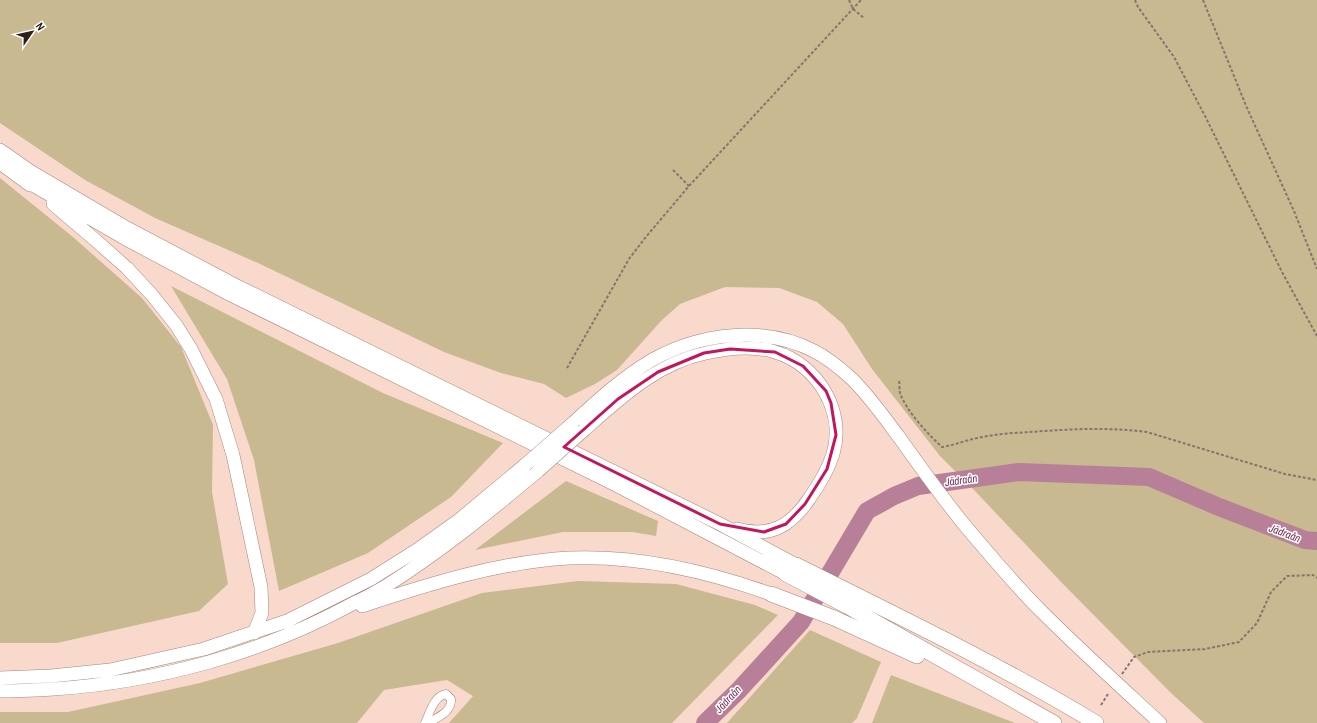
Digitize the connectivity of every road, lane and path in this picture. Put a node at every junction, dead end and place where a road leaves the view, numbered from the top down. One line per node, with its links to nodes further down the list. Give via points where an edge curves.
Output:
1 (848, 0): 5 (path)
2 (861, 0): 5 (path)
3 (1135, 0): 13 (path, via 1174,57)
4 (1203, 0): 12 (path)
5 (853, 9): 6 (path); 11 (path)
6 (864, 18)
7 (0, 150): 17 (highway, via 30,171 127,228 235,285)
8 (0, 162): 10 (highway)
9 (674, 170): 11 (path)
10 (24, 180): 18 (highway, via 124,238 230,294); 23 (highway, via 127,268 176,325 191,349 216,399 233,455 261,587 262,613)
11 (689, 186): 14 (path, via 629,259)
12 (1317, 269)
13 (1317, 336)
14 (567, 368)
15 (900, 381): 16 (path, via 900,392 909,408 930,436 942,447 978,438 1010,434 1073,428 1126,429 1148,432 1286,474)
16 (1317, 480)
17 (720, 524): 18 (highway); 22 (highway, bridge, via 744,531 764,532 776,530 786,524 806,504 827,469 833,453 836,435 831,403 826,391 803,366 775,352 755,348 704,353 681,361 647,379 618,399 538,471 468,529 385,586)
18 (791, 569): 21 (highway)
19 (1317, 578): 24 (path, via 1313,575 1287,576 1271,592 1258,623 1239,642 1205,649 1148,652 1134,657)
20 (771, 594): 22 (highway, via 716,576 653,563 570,558 489,569); 28 (highway, via 834,618)
21 (850, 600): 28 (highway); 31 (highway, via 915,624)
22 (332, 616): 26 (highway, via 228,656 168,672 55,689)
23 (254, 632): 25 (highway, via 204,649 110,670); 32 (highway, bridge, via 287,621 371,579 417,550 459,520 610,391 652,361 676,348 700,341 730,335 755,336 778,339 814,351 851,379 867,395 945,500 1007,575 1069,639)
24 (1120, 677)
25 (0, 678)
26 (0, 691)
27 (1108, 694): 29 (path)
28 (1011, 698): 30 (highway)
29 (1101, 705)
30 (1054, 723)
31 (1096, 723)
32 (1160, 723)

